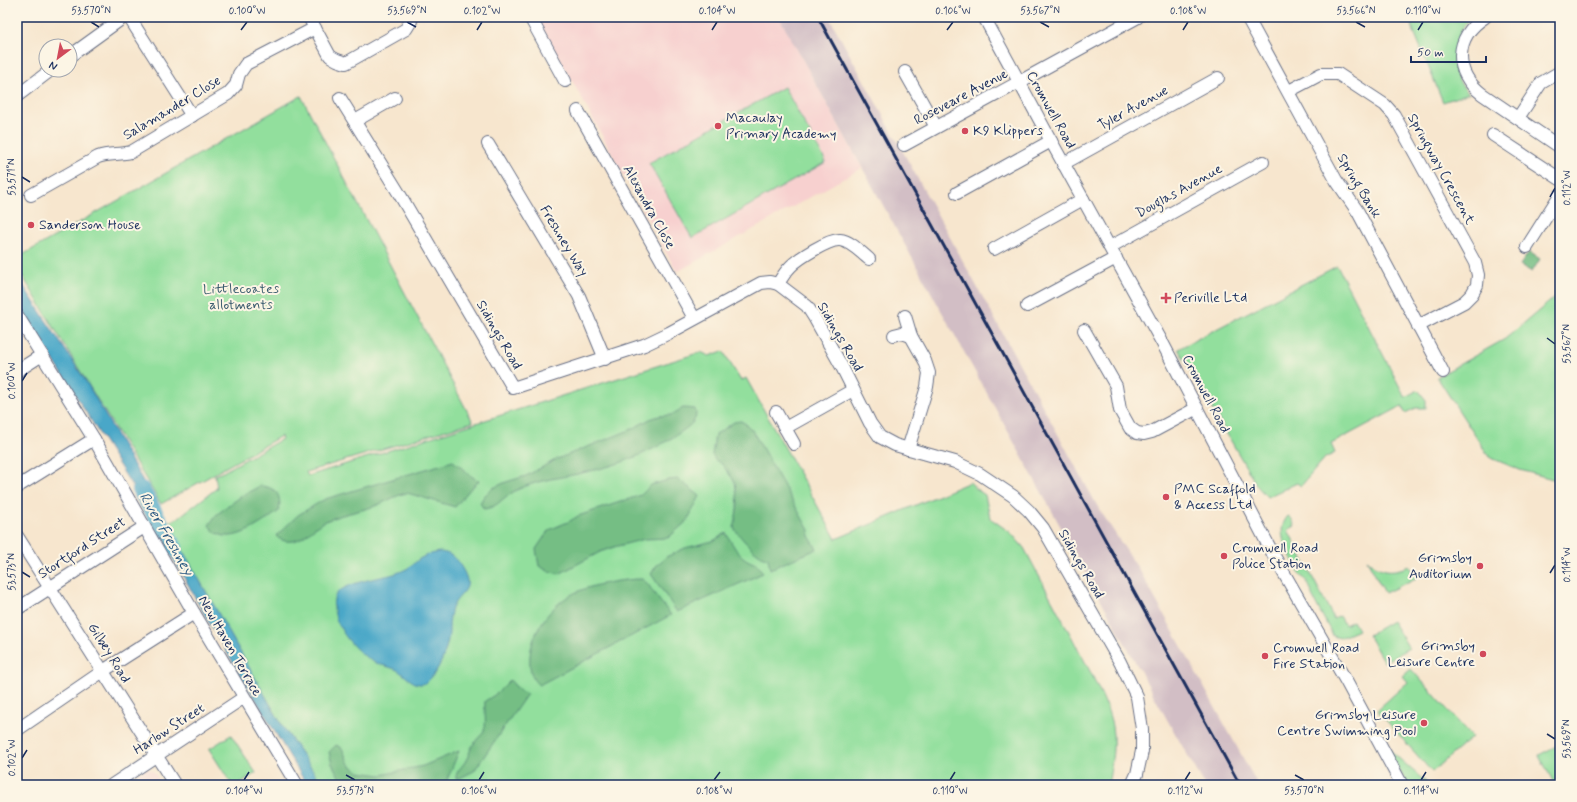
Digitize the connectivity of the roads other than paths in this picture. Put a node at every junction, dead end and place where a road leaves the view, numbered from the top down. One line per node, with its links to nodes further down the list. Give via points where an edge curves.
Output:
1 (124, 17): 10 (street)
2 (129, 17): 22 (street)
3 (409, 17): 9 (street, via 411,21 406,29 346,63 330,56)
4 (530, 17): 15 (street)
5 (984, 17): 16 (street, Cromwell Road)
6 (1138, 17): 16 (street, Roseveare Avenue)
7 (1247, 17): 17 (street, Spring Bank)
8 (1485, 17): 23 (street, via 1467,34 1461,50 1462,65 1476,89)
9 (312, 22): 22 (street, Salamander Close, via 246,64 232,90)
10 (78, 50)
11 (905, 72): 25 (street)
12 (1558, 77): 23 (street, via 1540,84)
13 (41, 78): 18 (street)
14 (1218, 78): 32 (street, Tyler Avenue)
15 (565, 81)
16 (1019, 83): 25 (street, Roseveare Avenue); 27 (street, Cromwell Road)
17 (1288, 91): 48 (street, Spring Bank, via 1336,180 1358,212); 48 (street, Springway Crescent, via 1321,74 1332,73 1343,76 1385,105 1394,115 1455,224 1475,263 1477,285 1464,302)
18 (17, 96)
19 (340, 98): 24 (street, Sidings Road)
20 (395, 98): 24 (street)
21 (578, 111): 47 (street, Alexandra Close)
22 (192, 116): 35 (street, Salamander Close, via 131,152 98,157)
23 (1518, 118): 30 (street)
24 (355, 121): 53 (street, Sidings Road, via 513,388)
25 (936, 127): 29 (street, Roseveare Avenue)
26 (1493, 135): 33 (street)
27 (1051, 142): 32 (street, Cromwell Road); 34 (street)
28 (488, 144): 53 (street, Freshney Way, via 579,296)
29 (904, 145)
30 (1560, 147)
31 (1263, 162): 38 (street, Douglas Avenue)
32 (1063, 164): 37 (street, Cromwell Road)
33 (1560, 179)
34 (957, 193)
35 (31, 195)
36 (1560, 195): 39 (street)
37 (1083, 199): 38 (street, Cromwell Road); 40 (street)
38 (1110, 247): 41 (street, Cromwell Road)
39 (1527, 248)
40 (994, 249)
41 (1116, 258): 44 (street); 57 (street, Cromwell Road)
42 (869, 259): 43 (street, via 847,243 836,241 792,265)
43 (778, 284): 47 (street, Sidings Road, via 760,284); 56 (street, Sidings Road, via 810,312)
44 (1027, 306)
45 (17, 315): 52 (street, New Haven Terrace)
46 (905, 316): 51 (street)
47 (694, 318): 53 (street, Sidings Road, via 644,345)
48 (1418, 326): 55 (street, Spring Bank)
49 (1084, 330): 57 (street, via 1116,386 1120,410 1130,428 1137,433 1152,432)
50 (894, 335): 51 (street, via 902,333)
51 (911, 336): 62 (street, via 925,361 928,373 927,387)
52 (42, 355): 54 (street); 60 (street, New Haven Terrace)
53 (605, 359)
54 (17, 371)
55 (1443, 372)
56 (853, 390): 59 (street); 62 (street, Sidings Road, via 875,432 895,445)
57 (1196, 408): 77 (street, Cromwell Road, via 1274,556)
58 (776, 412): 59 (street)
59 (785, 428): 61 (street)
60 (94, 439): 63 (street); 64 (street, New Haven Terrace)
61 (794, 444)
62 (908, 449): 76 (street, Sidings Road, via 955,462 980,474 1013,496 1043,528 1120,662 1137,697 1142,728 1142,751)
63 (17, 487)
64 (144, 527): 66 (street, Stortford Street); 68 (street, New Haven Terrace)
65 (17, 536): 66 (street, Gilbey Road)
66 (50, 587): 67 (street, Stortford Street); 69 (street, Gilbey Road)
67 (17, 609)
68 (194, 613): 69 (street); 70 (street, New Haven Terrace)
69 (103, 671): 71 (street); 72 (street, Gilbey Road)
70 (243, 698): 72 (street, Harlow Street); 73 (street, New Haven Terrace)
71 (17, 730)
72 (156, 755): 74 (street, Harlow Street); 75 (street, Gilbey Road)
73 (294, 784)
74 (112, 785)
75 (175, 785)
76 (1132, 785)
77 (1402, 785)

